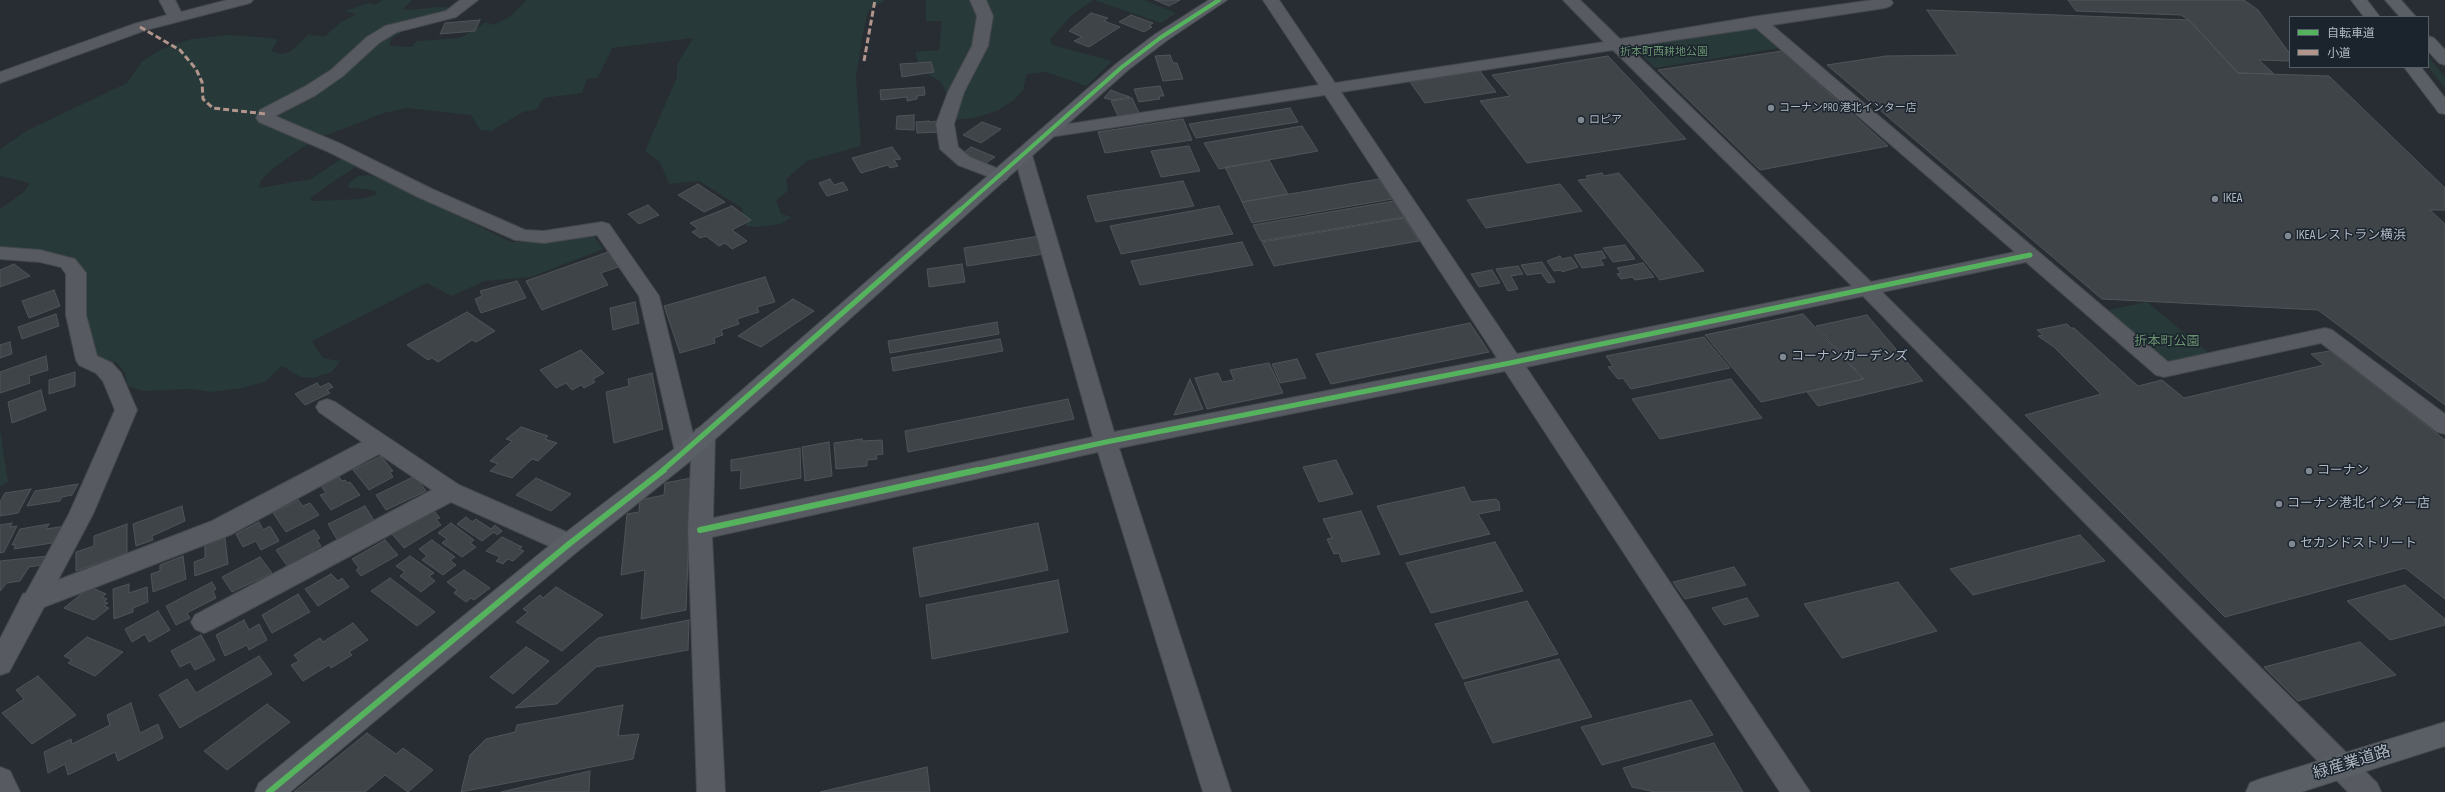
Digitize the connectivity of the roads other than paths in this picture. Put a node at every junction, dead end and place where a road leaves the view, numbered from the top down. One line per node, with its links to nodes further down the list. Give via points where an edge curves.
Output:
1 (167, 0): 13 (street)
2 (245, 0): 13 (street)
3 (470, 0): 34 (street, via 451,14 391,29 373,40 337,73 310,91 266,114 265,118 522,236 544,237 602,228 649,296)
4 (978, 0): 24 (street, via 985,16 980,46 956,92 945,124 949,150 964,161)
5 (1219, 0): 22 (street, via 1160,38 1122,67)
6 (1270, 0): 20 (street)
7 (1571, 0): 16 (street)
8 (1881, 0): 14 (street, via 1885,3)
9 (2359, 0): 11 (street)
10 (2393, 0): 12 (street)
11 (2371, 16)
12 (2407, 16)
13 (176, 17): 19 (street, via 92,43)
14 (1758, 21): 16 (street); 26 (street)
15 (2429, 42): 17 (street)
16 (1616, 44): 20 (street); 27 (street)
17 (2445, 60)
18 (2413, 68): 21 (street)
19 (0, 78)
20 (1330, 88): 22 (street); 28 (street)
21 (2445, 109)
22 (1050, 132): 23 (street)
23 (1023, 155): 24 (street); 32 (street)
24 (1000, 176): 31 (street)
25 (0, 253): 38 (street, via 40,256 68,263 76,273 76,315 87,360 104,368 113,378 126,410 81,514)
26 (2030, 255): 27 (street); 30 (street, via 2164,370 2325,335)
27 (1867, 289): 28 (street); 42 (street)
28 (1510, 363): 32 (street); 48 (street)
29 (327, 407): 33 (street)
30 (2445, 426)
31 (704, 435): 34 (street); 36 (street)
32 (1106, 442): 36 (street); 47 (street)
33 (380, 444): 35 (street); 38 (street, via 221,528)
34 (686, 452): 37 (street)
35 (451, 491): 37 (street); 39 (street)
36 (700, 530): 46 (street)
37 (569, 544): 45 (street)
38 (32, 601): 40 (street)
39 (204, 622)
40 (0, 664)
41 (2445, 734): 42 (street, 緑産業道路)
42 (2342, 766): 49 (street, 緑産業道路); 50 (street)
43 (0, 780): 44 (street)
44 (6, 792)
45 (269, 792)
46 (711, 792)
47 (1217, 792)
48 (1796, 792)
49 (2260, 792)
50 (2367, 792)

